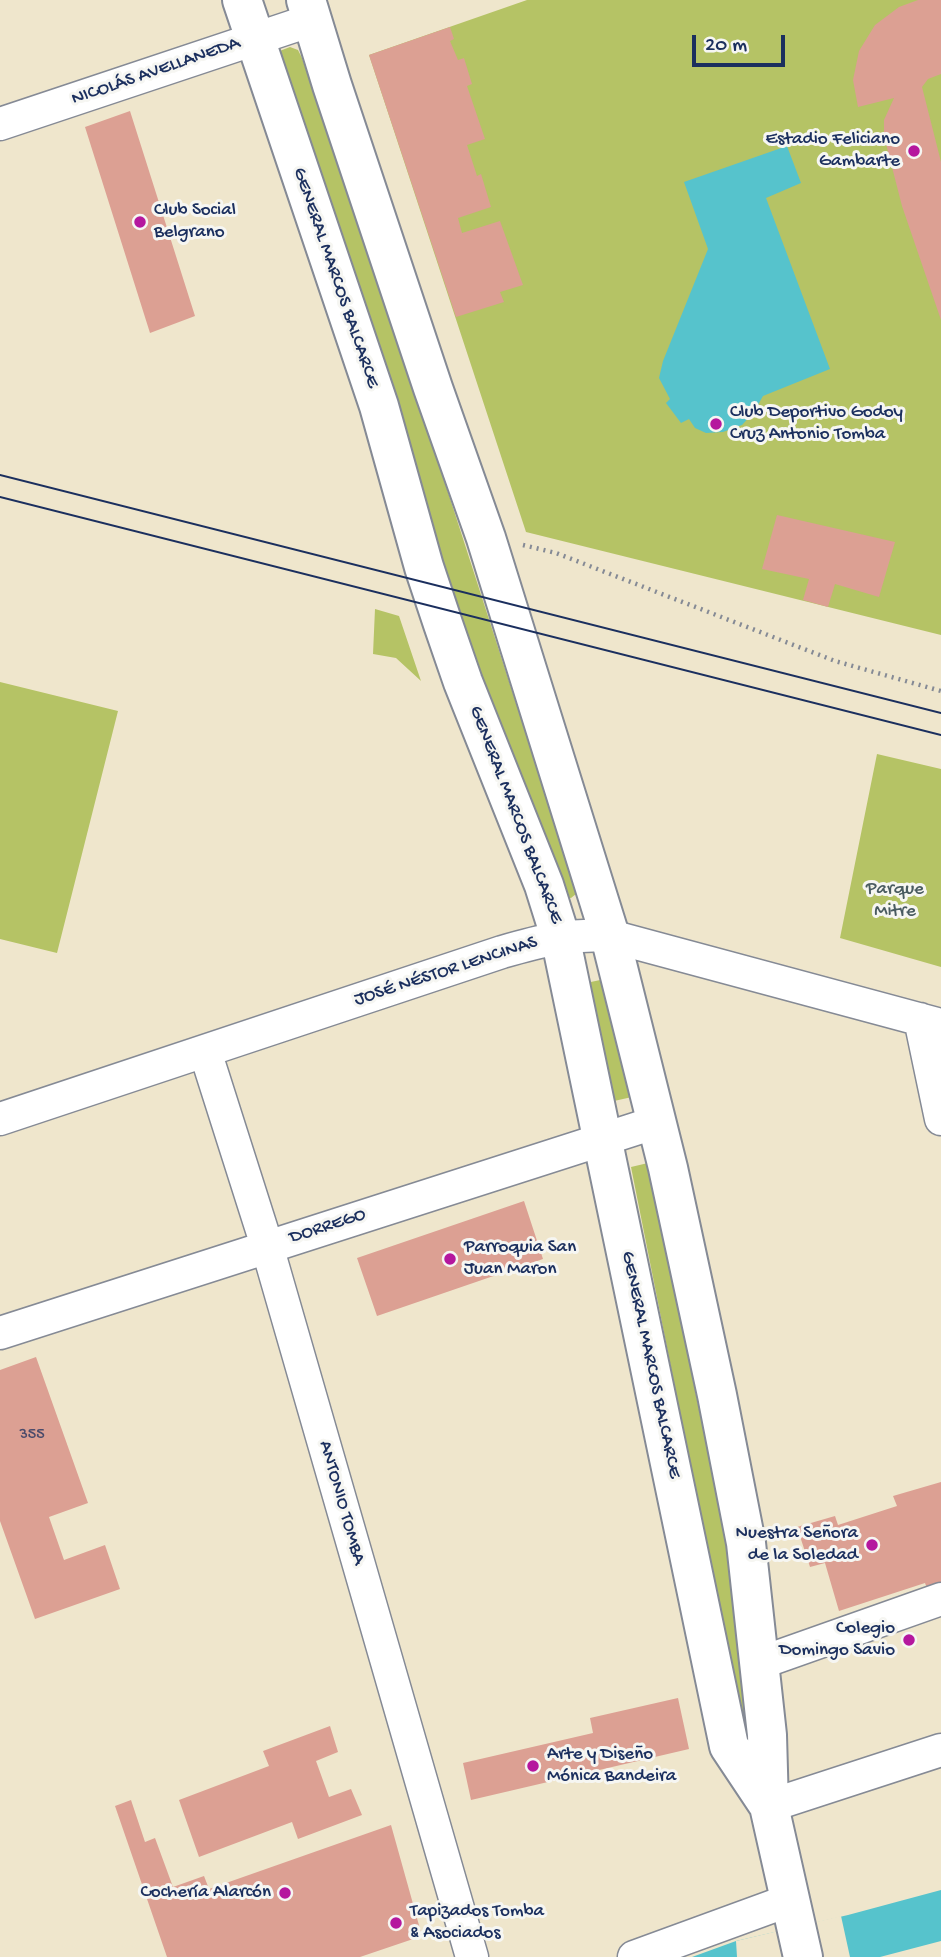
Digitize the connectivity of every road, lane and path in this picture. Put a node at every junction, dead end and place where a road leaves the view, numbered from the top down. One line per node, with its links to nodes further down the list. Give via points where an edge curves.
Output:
1 (242, 0): 3 (main road, GENERAL MARCOS BALCARCE)
2 (309, 10): 3 (street, NICOLÁS AVELLANEDA); 5 (main road, GENERAL MARCOS BALCARCE)
3 (255, 38): 4 (street, NICOLÁS AVELLANEDA); 7 (main road, GENERAL MARCOS BALCARCE, via 379,406 447,636)
4 (0, 124)
5 (486, 538): 6 (path, via 556,552 835,661); 8 (main road, GENERAL MARCOS BALCARCE)
6 (941, 691)
7 (561, 936): 8 (street, JOSÉ NÉSTOR LENCINAS); 10 (street, JOSÉ NÉSTOR LENCINAS); 14 (main road, GENERAL MARCOS BALCARCE)
8 (610, 936): 9 (street, JOSÉ NÉSTOR LENCINAS); 13 (main road, GENERAL MARCOS BALCARCE)
9 (931, 1022): 12 (street)
10 (205, 1051): 11 (street, JOSÉ NÉSTOR LENCINAS); 15 (street, ANTONIO TOMBA)
11 (0, 1119)
12 (941, 1119)
13 (657, 1122): 14 (street, DORREGO); 18 (main road, GENERAL MARCOS BALCARCE, via 746,1543)
14 (603, 1138): 15 (street, DORREGO); 20 (main road, GENERAL MARCOS BALCARCE, via 729,1746)
15 (267, 1246): 16 (street, DORREGO); 22 (street, ANTONIO TOMBA)
16 (0, 1333)
17 (941, 1599): 18 (street)
18 (760, 1663): 20 (main road, GENERAL MARCOS BALCARCE)
19 (941, 1750): 20 (street)
20 (769, 1806): 21 (main road, GENERAL MARCOS BALCARCE)
21 (796, 1928): 23 (street)
22 (472, 1957)
23 (634, 1957)

